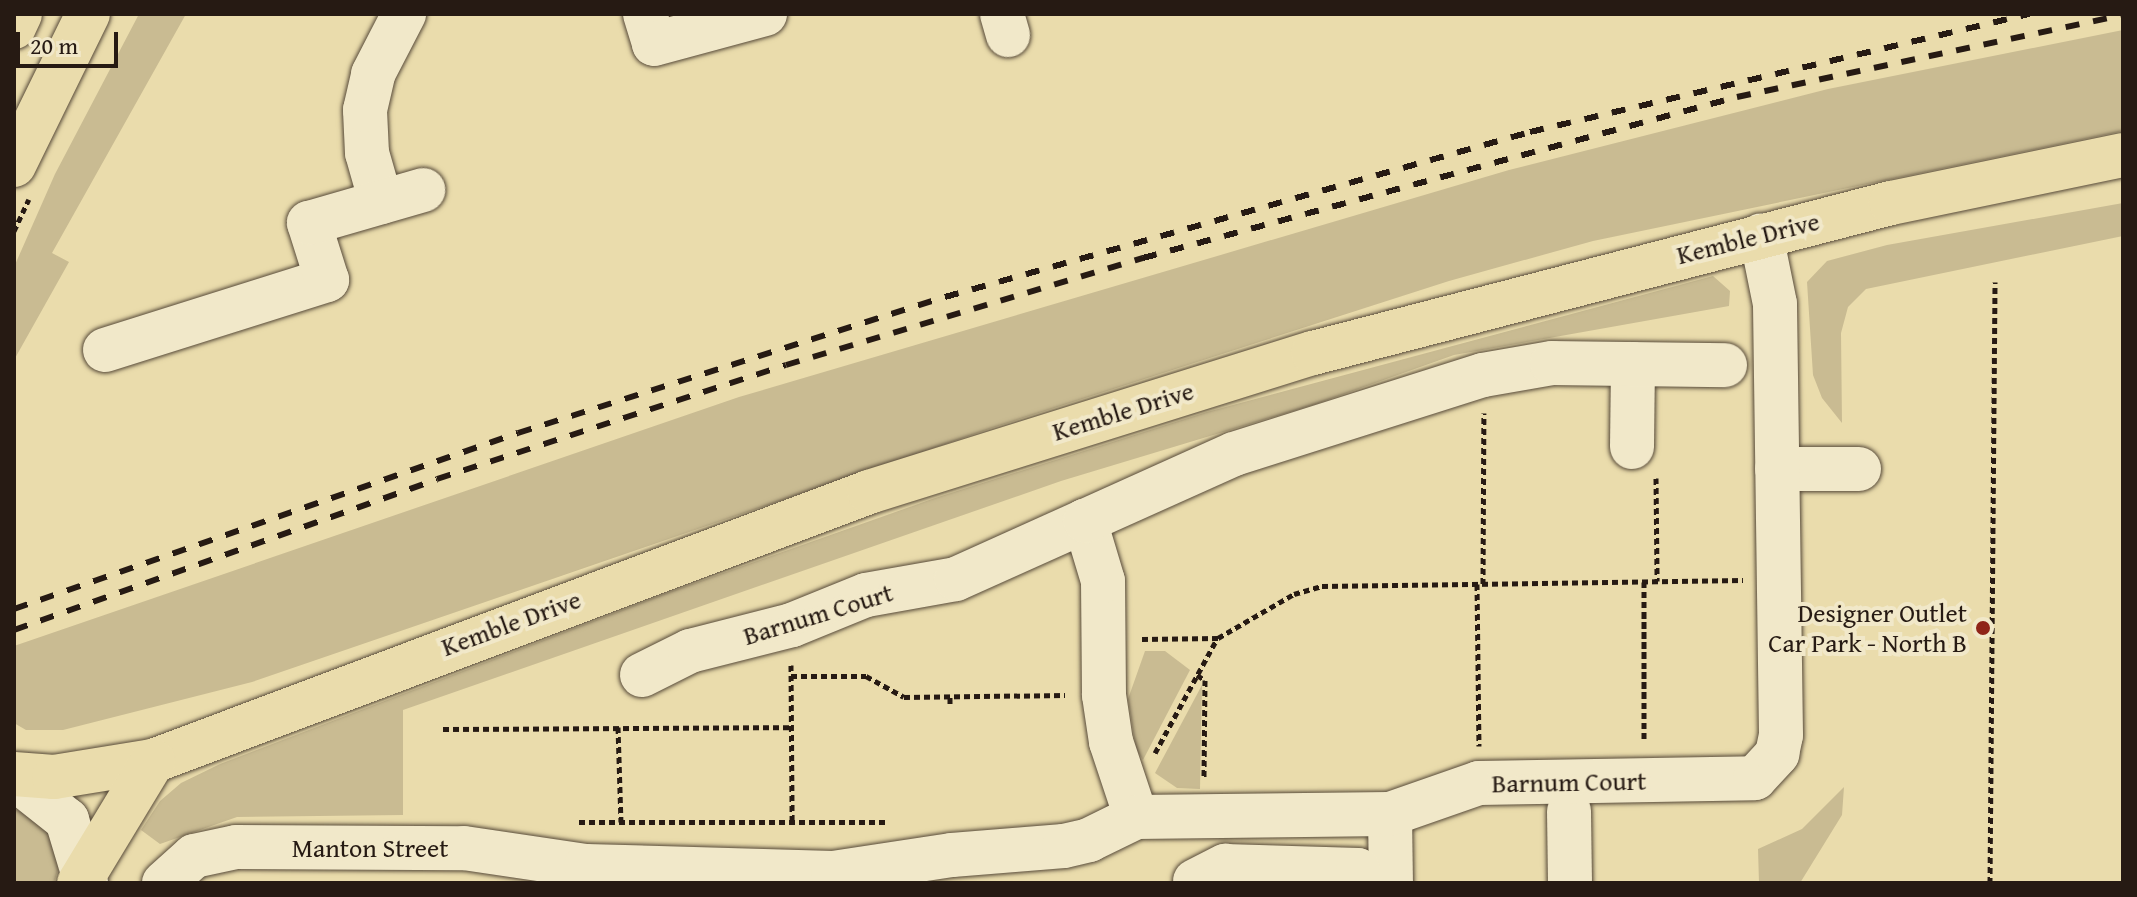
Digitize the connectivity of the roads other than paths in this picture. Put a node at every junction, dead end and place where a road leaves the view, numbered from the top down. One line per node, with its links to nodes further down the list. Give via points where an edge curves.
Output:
1 (20, 14): 6 (main road)
2 (88, 14): 8 (main road)
3 (404, 14): 10 (street, via 373,74 365,110 367,153)
4 (645, 14): 5 (street, via 654,44)
5 (748, 16)
6 (14, 27)
7 (2123, 155): 11 (main road, Kemble Drive)
8 (14, 165)
9 (423, 190): 10 (street)
10 (381, 202): 12 (street, via 309,223 327,280)
11 (1761, 235): 16 (street, Barnum Court, via 1775,304); 20 (main road, Kemble Drive, via 1313,353 869,492)
12 (105, 350)
13 (1633, 364): 14 (street, Barnum Court); 15 (street); 18 (street, Barnum Court, via 1552,363 1483,375 1234,454)
14 (1725, 365)
15 (1644, 461)
16 (1777, 469): 17 (street); 22 (street, Barnum Court, via 1777,754 1755,778)
17 (1859, 469)
18 (1085, 521): 19 (street, Barnum Court, via 956,579 866,595 792,625 690,651); 24 (street, via 1103,581 1104,695 1111,742)
19 (642, 675)
20 (153, 761): 21 (main road, Kemble Drive, via 54,777); 27 (main road)
21 (14, 776): 27 (street, via 67,820)
22 (1495, 798): 23 (street, Barnum Court); 32 (street, via 1588,810)
23 (1390, 814): 24 (street, Barnum Court); 31 (street)
24 (1170, 815): 25 (street, Manton Street, via 1064,846); 28 (street)
25 (888, 856): 26 (street, Manton Street, via 833,873)
26 (586, 874): 29 (street, Manton Street, via 464,848 236,847 194,856)
27 (83, 881)
28 (1195, 882): 30 (street, via 1225,866 1358,870)
29 (164, 883)
30 (1358, 883)
31 (1391, 883)
32 (1570, 883)

